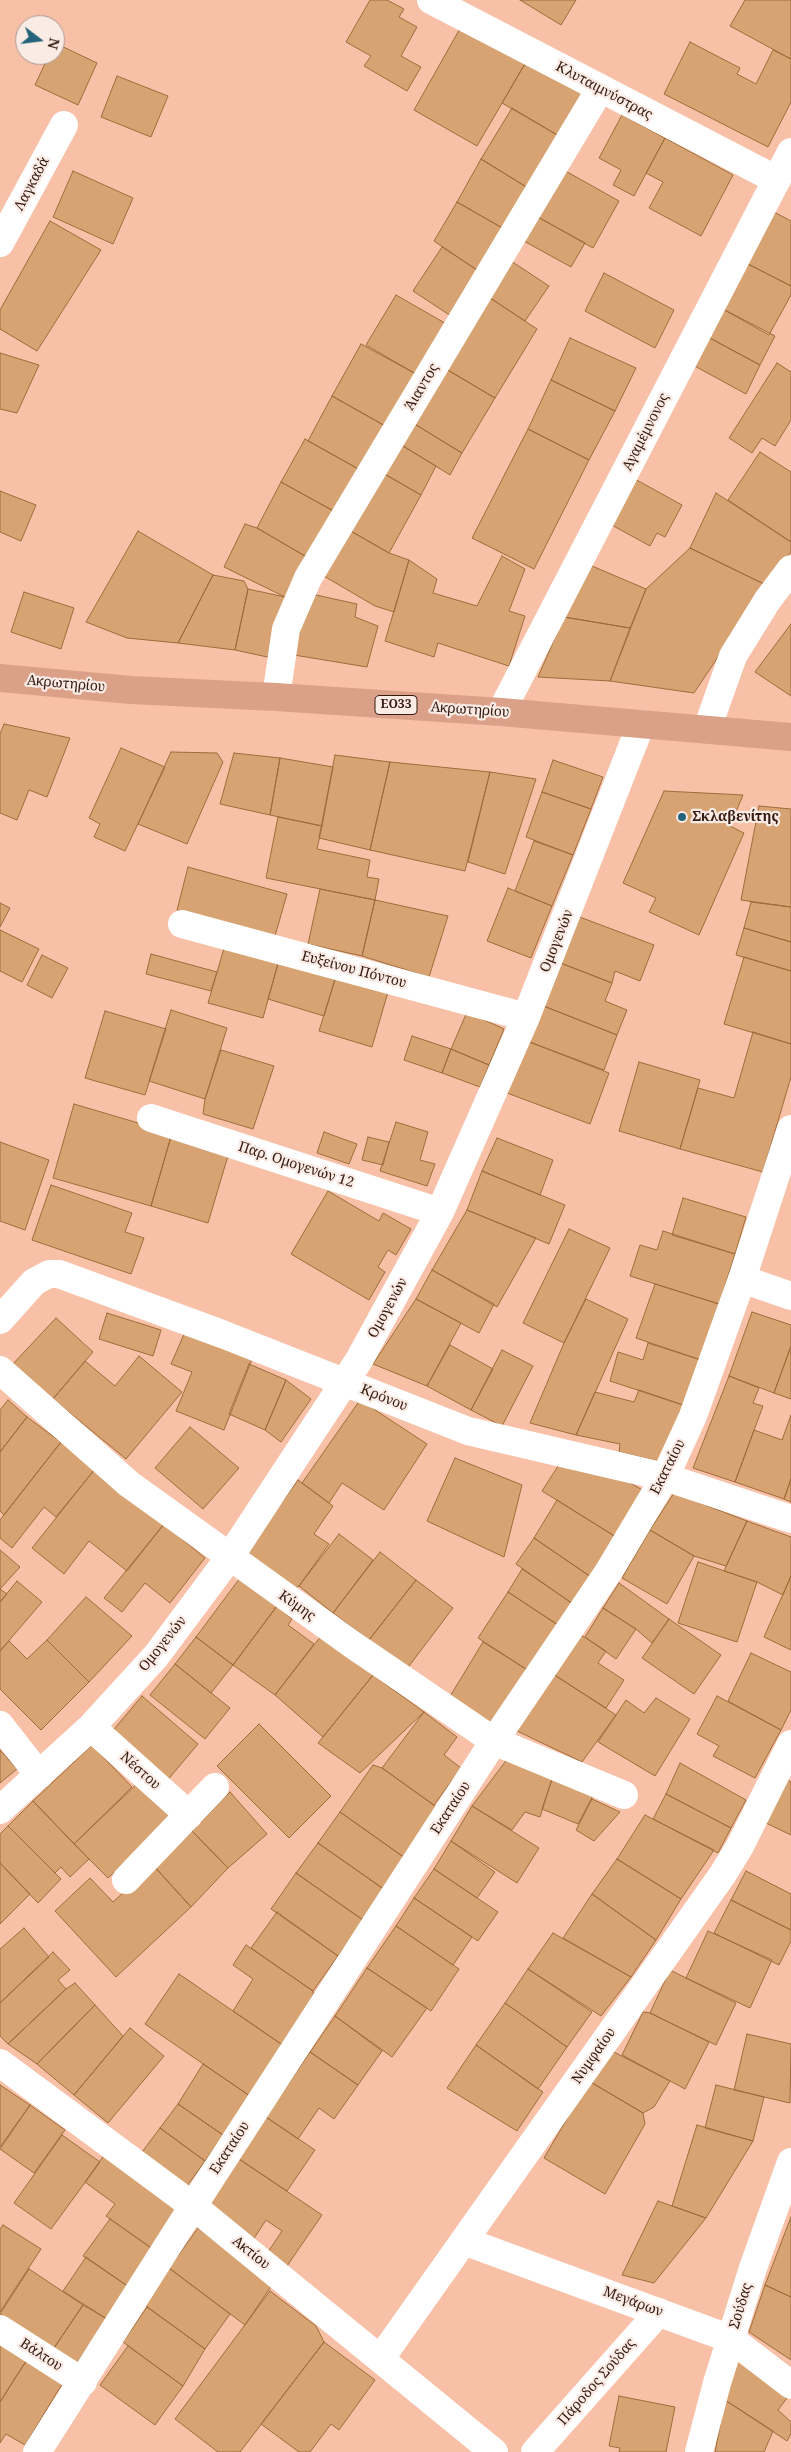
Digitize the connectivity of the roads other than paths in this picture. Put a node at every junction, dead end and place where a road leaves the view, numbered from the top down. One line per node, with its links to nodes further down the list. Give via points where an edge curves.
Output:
1 (432, 0): 2 (street, Κλυταιμνύστρας)
2 (600, 89): 5 (street, Κλυταιμνύστρας); 9 (street, Άιαντος, via 308,578 286,629)
3 (64, 125): 6 (street, Λαγκαδά)
4 (791, 152): 5 (street, Αγαμέμνονος)
5 (777, 180): 10 (street, Αγαμέμνονος)
6 (0, 243)
7 (791, 569): 12 (street, via 744,635 733,656)
8 (0, 678): 9 (main road, Ακρωτηρίου / ΕΟ33, via 131,690)
9 (276, 697): 10 (main road, Ακρωτηρίου / ΕΟ33)
10 (502, 712): 11 (main road, Ακρωτηρίου / ΕΟ33)
11 (641, 724): 12 (main road, Ακρωτηρίου / ΕΟ33); 15 (street, Ομογενών)
12 (707, 729): 13 (main road, Ακρωτηρίου / ΕΟ33)
13 (791, 737)
14 (182, 924): 15 (street, Ευξείνου Πόντου)
15 (526, 1017): 18 (street, Ομογενών)
16 (152, 1118): 18 (street, Παρ. Ομογενών 12)
17 (791, 1129): 19 (street, Εκαταίου)
18 (440, 1212): 23 (street, Ομογενών)
19 (742, 1279): 20 (street); 24 (street, Εκαταίου, via 693,1416)
20 (791, 1296)
21 (0, 1320): 23 (street, Κρόνου, via 34,1282 49,1274 59,1274)
22 (0, 1370): 26 (street, Κύμης, via 129,1484)
23 (344, 1382): 24 (street, Κρόνου, via 468,1431); 26 (street, Ομογενών)
24 (665, 1477): 25 (street, Κρόνου); 29 (street, Εκαταίου, via 609,1572)
25 (791, 1519)
26 (229, 1558): 28 (street, Ομογενών, via 156,1656); 29 (street, Κύμης)
27 (0, 1725): 31 (street)
28 (92, 1727): 31 (street, Ομογενών); 35 (street, Νέστου)
29 (494, 1741): 33 (street, Κύμης); 39 (street, Εκαταίου)
30 (791, 1744): 40 (street, Νυμφαίου, via 723,1874)
31 (39, 1774): 34 (street, Ομογενών)
32 (215, 1787): 35 (street)
33 (624, 1795)
34 (0, 1810)
35 (189, 1815): 36 (street)
36 (126, 1880)
37 (0, 2063): 39 (street, Ακτίου)
38 (791, 2162): 43 (street, Σούδας)
39 (193, 2206): 44 (street, Ακτίου); 45 (street, Εκαταίου)
40 (464, 2240): 41 (street, Μεγάρων); 44 (street, Νυμφαίου)
41 (659, 2312): 43 (street, Μεγάρων); 49 (street, Πάροδος Σούδας)
42 (0, 2329): 45 (street, Βάλτου)
43 (731, 2339): 46 (street, Μεγάρων); 50 (street, Σούδας)
44 (381, 2358): 48 (street, Ακτίου)
45 (83, 2382): 47 (street, Εκαταίου)
46 (791, 2385)
47 (37, 2452)
48 (494, 2452)
49 (535, 2452)
50 (699, 2452)

